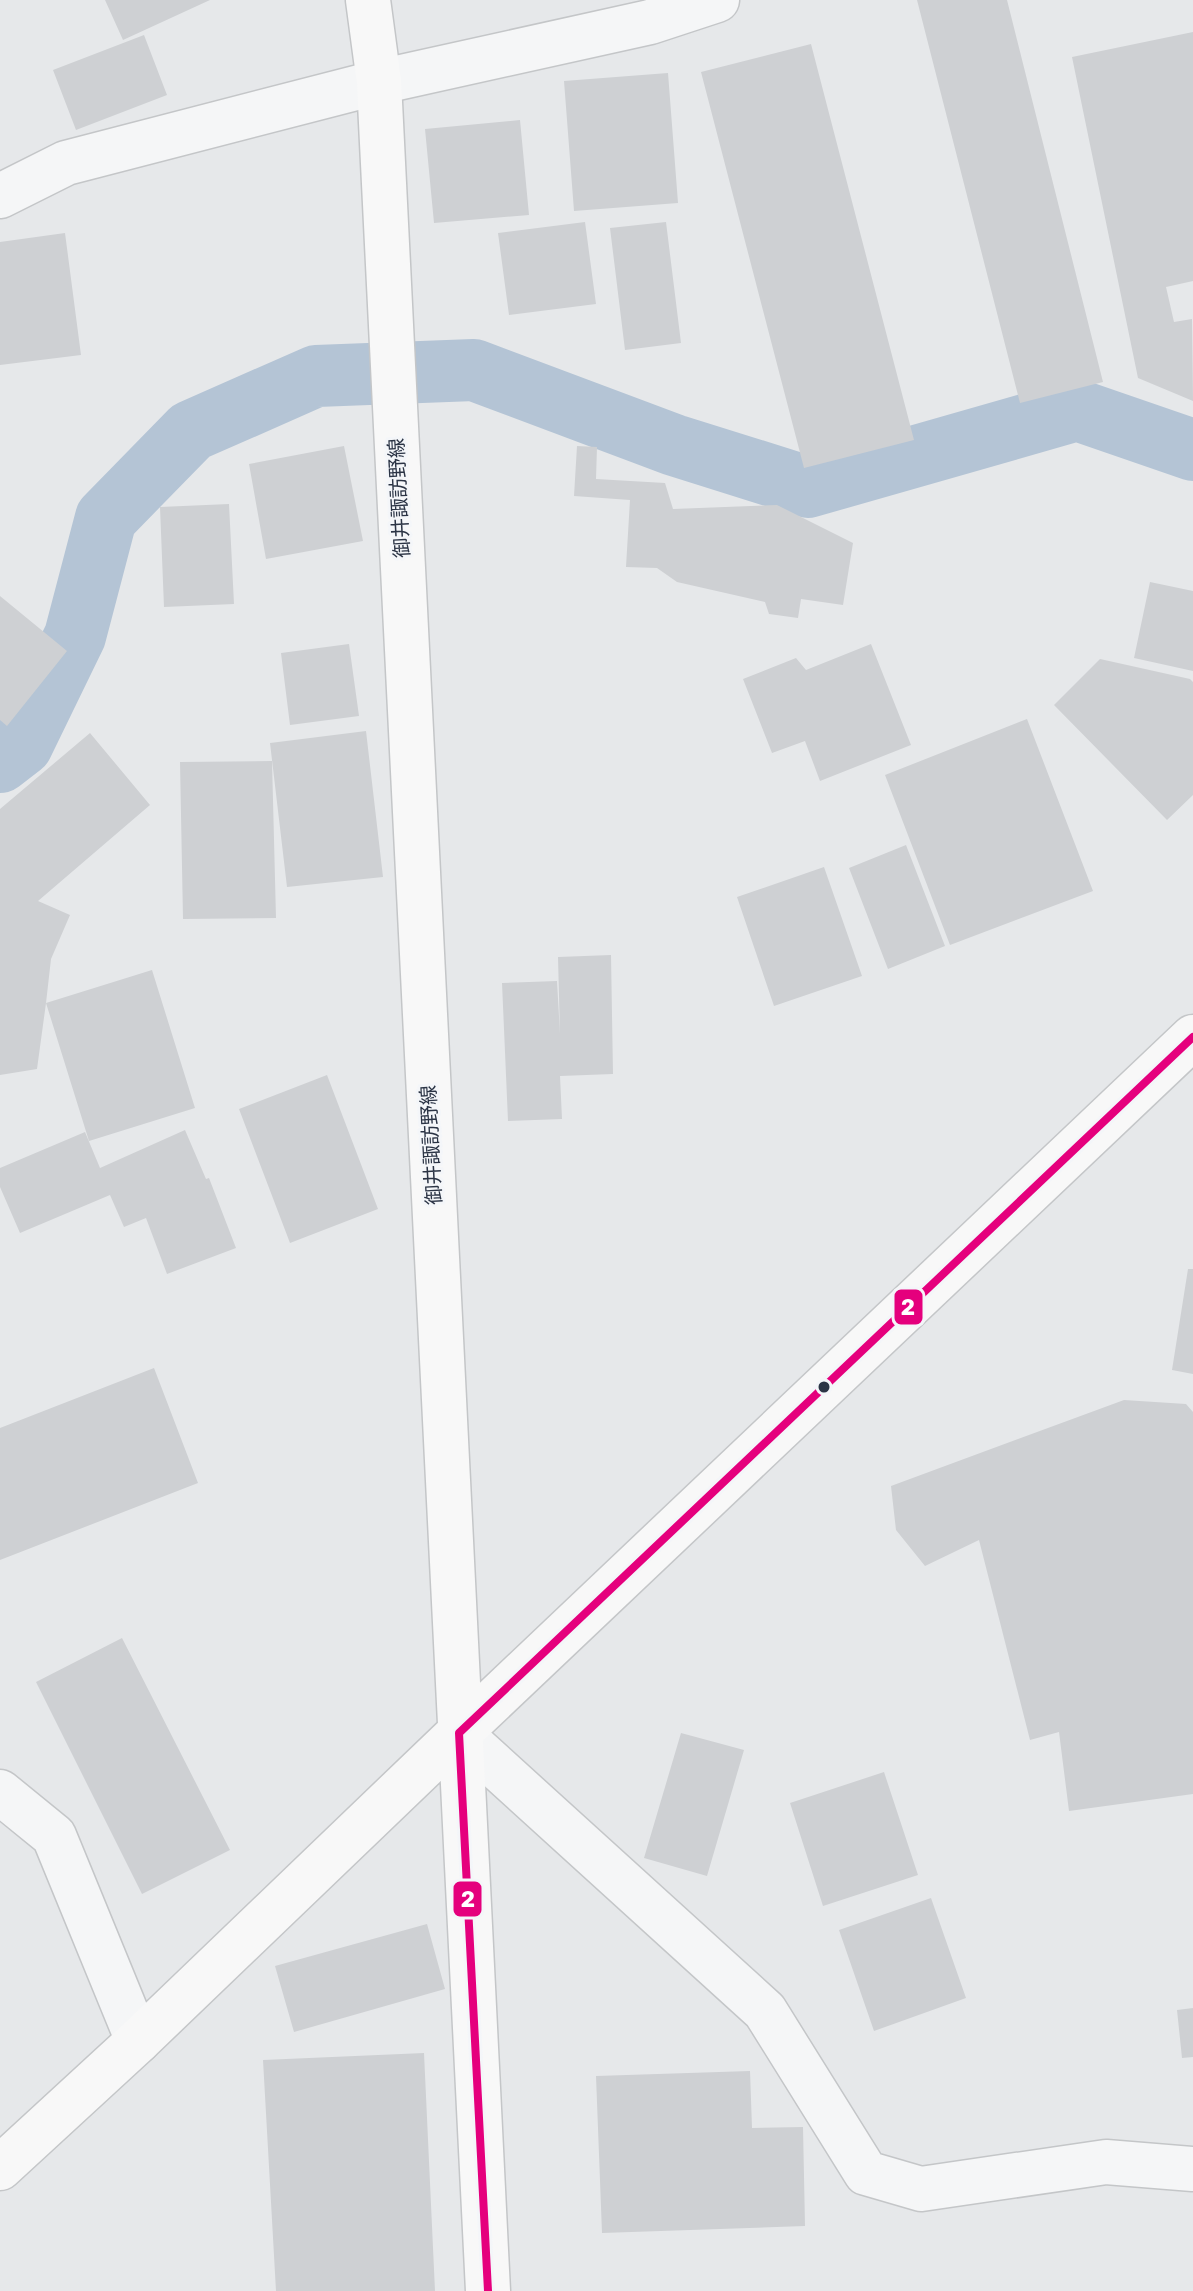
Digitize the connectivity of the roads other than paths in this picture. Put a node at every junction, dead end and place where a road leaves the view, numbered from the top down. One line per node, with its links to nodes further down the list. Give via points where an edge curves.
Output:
1 (368, 0): 3 (main road, 御井諏訪野線)
2 (717, 0): 3 (street, via 650,22)
3 (379, 82): 4 (street, via 66,163); 6 (main road, 御井諏訪野線)
4 (0, 196)
5 (1193, 1037): 6 (main road)
6 (459, 1733): 8 (main road); 10 (street, via 765,2011 866,2173 921,2189 1106,2162); 11 (main road, 御井諏訪野線)
7 (0, 1792): 8 (street, via 54,1836)
8 (138, 2041): 9 (main road)
9 (0, 2168)
10 (1193, 2169)
11 (488, 2291)

